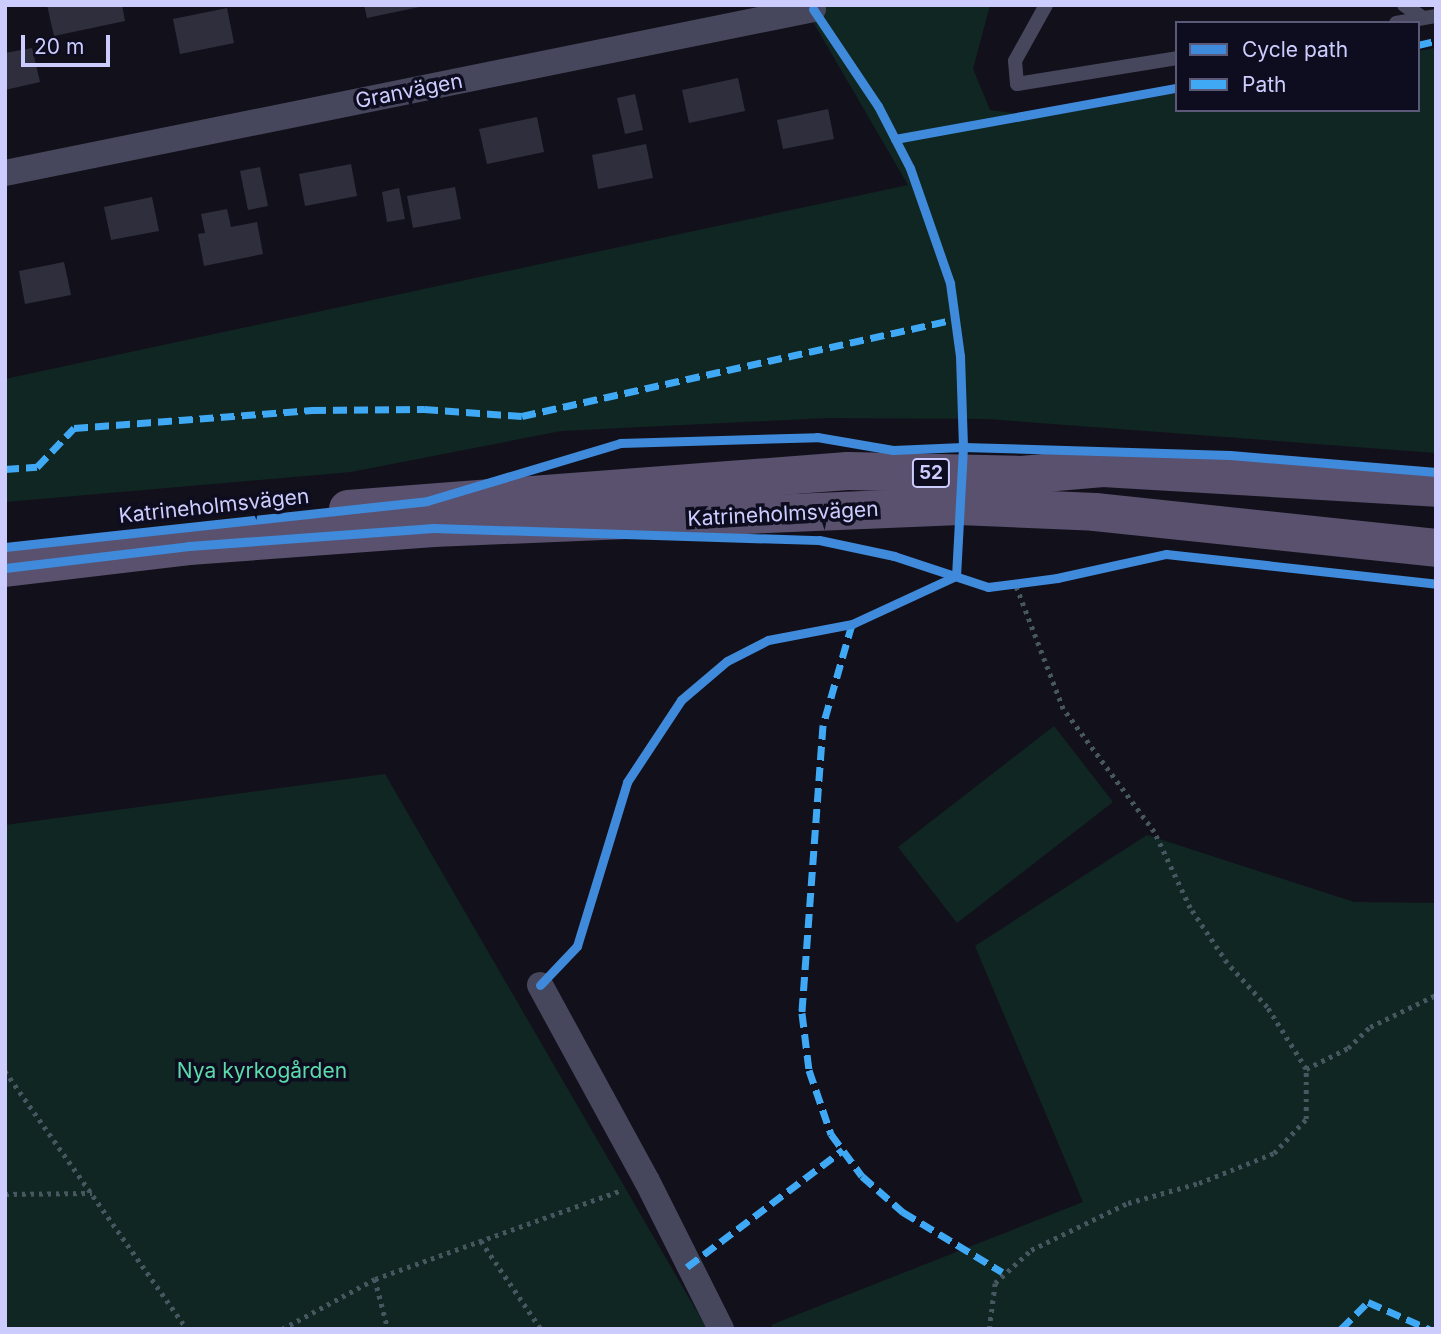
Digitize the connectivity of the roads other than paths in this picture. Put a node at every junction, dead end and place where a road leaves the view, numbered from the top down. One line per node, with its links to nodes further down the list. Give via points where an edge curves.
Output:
1 (1046, 5): 6 (lane, via 1015,61 1017,84)
2 (1404, 5): 4 (lane)
3 (812, 7): 7 (street, Granvägen)
4 (1430, 17): 5 (lane)
5 (1407, 21)
6 (1175, 58)
7 (5, 173)
8 (1436, 488): 9 (main road, Katrineholmsvägen / 52, via 1103,468 1021,475 848,471 427,501)
9 (5, 547)
10 (1436, 548): 11 (main road, Katrineholmsvägen / 52, via 1096,512 960,506 433,528 189,546)
11 (5, 568)
12 (540, 985): 13 (street)
13 (721, 1329)

